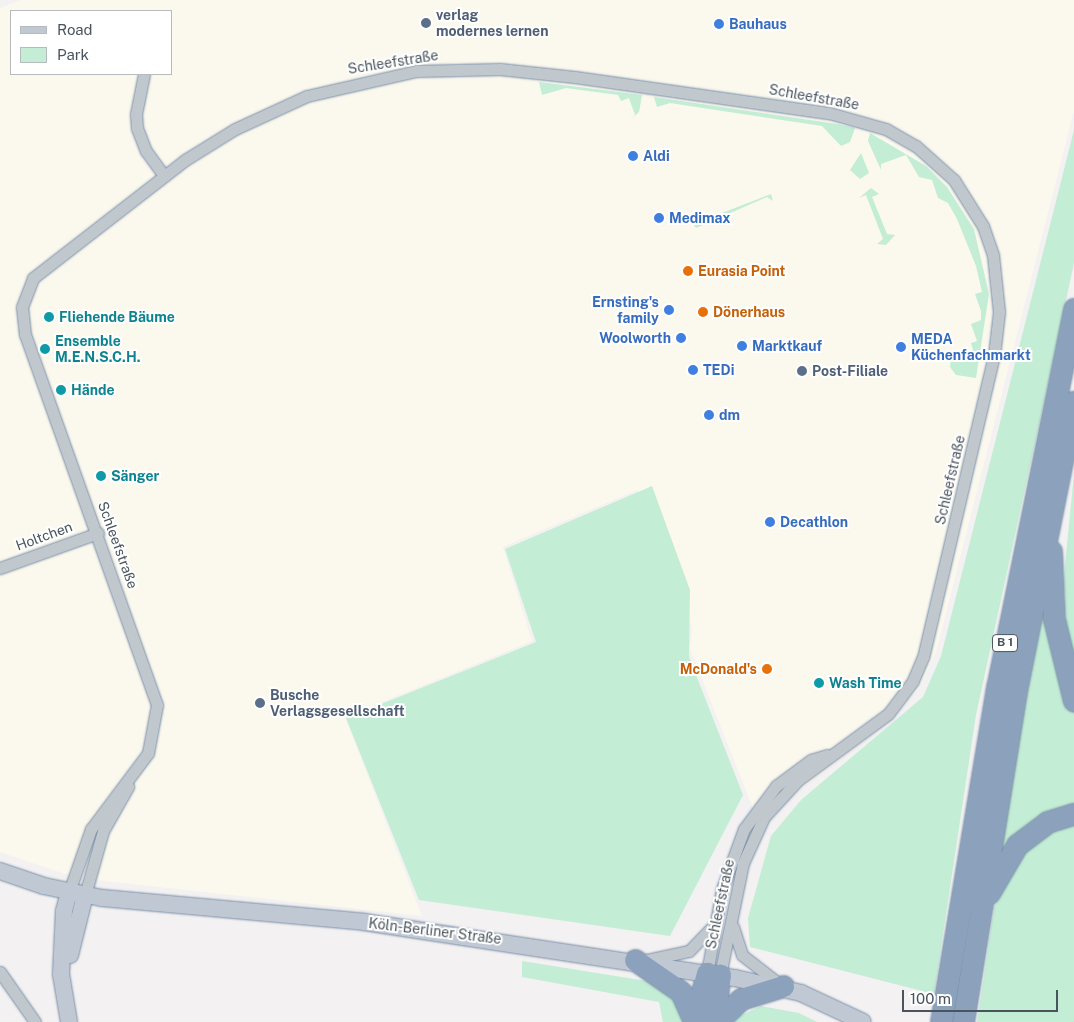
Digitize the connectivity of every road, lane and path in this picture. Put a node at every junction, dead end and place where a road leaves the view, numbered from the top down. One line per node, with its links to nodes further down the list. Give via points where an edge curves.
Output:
1 (144, 75): 2 (street, via 136,114 137,128 146,152)
2 (164, 176): 6 (street, Schleefstraße, via 40,270 23,298 25,335); 9 (street, Schleefstraße, via 235,129 307,96 376,78 446,69 540,73 829,113 886,130 930,157 962,191 989,243 999,289 994,355 924,658 914,681 888,714)
3 (1074, 309): 27 (highway, B 1, via 996,688)
4 (1074, 402): 5 (highway, B 1)
5 (1049, 518): 8 (highway, via 1054,619); 15 (highway, B 1)
6 (98, 533): 7 (street, Holtchen); 10 (street, Schleefstraße, via 155,692 152,742)
7 (0, 568)
8 (1074, 701)
9 (832, 754): 14 (street, Schleefstraße, via 798,780 764,818 743,863); 16 (street, Schleefstraße, via 795,770 755,811 731,860)
10 (130, 780): 13 (street, Schleefstraße, via 103,831); 13 (street, Schleefstraße, via 109,800 91,829)
11 (1074, 814): 15 (highway, via 1048,822 1018,845)
12 (0, 870): 13 (main road, Köln-Berliner Straße)
13 (77, 894): 17 (main road, Köln-Berliner Straße, via 364,922); 22 (main road, via 61,974)
14 (732, 915): 19 (street, Schleefstraße); 20 (street, via 742,956)
15 (979, 917): 28 (highway, B 1)
16 (713, 926): 17 (street, Schleefstraße, via 684,953); 19 (street, Schleefstraße)
17 (635, 960): 19 (main road, Köln-Berliner Straße); 23 (highway, via 681,992)
18 (0, 972): 21 (street)
19 (713, 974): 20 (main road, Köln-Berliner Straße); 23 (highway); 24 (highway)
20 (783, 986): 25 (highway, via 741,999); 26 (main road, Köln-Berliner Straße)
21 (35, 1022)
22 (69, 1022)
23 (694, 1022)
24 (712, 1022)
25 (717, 1022)
26 (863, 1022)
27 (941, 1022)
28 (963, 1022)

